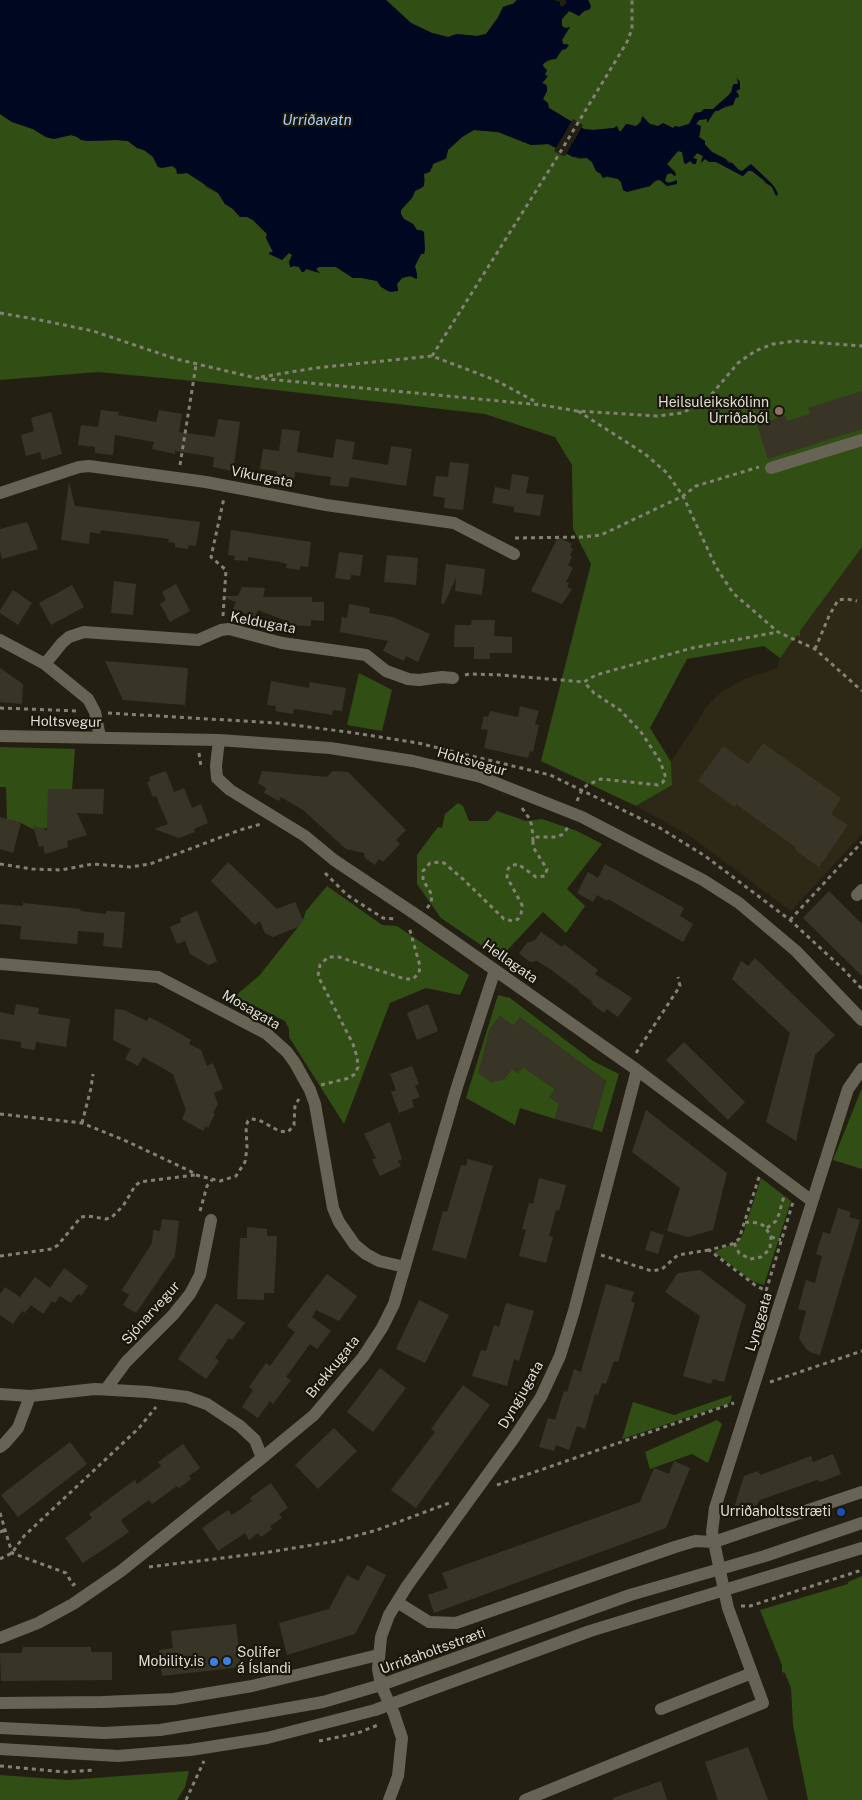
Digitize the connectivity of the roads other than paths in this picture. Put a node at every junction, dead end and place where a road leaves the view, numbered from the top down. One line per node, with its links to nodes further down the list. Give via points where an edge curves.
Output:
1 (862, 440): 2 (street)
2 (771, 468)
3 (0, 493): 4 (street, Víkurgata, via 86,466 206,482 326,505 454,524)
4 (514, 554)
5 (0, 640): 6 (street)
6 (45, 664): 7 (street, Keldugata, via 69,636 84,632 198,640 229,628 282,643 366,655 386,671 408,678); 9 (street, via 88,699 95,712)
7 (453, 678)
8 (0, 736): 9 (street, Holtsvegur)
9 (100, 737): 10 (street, Holtsvegur)
10 (219, 740): 12 (street, Hellagata, via 217,778 230,790 305,836 334,860); 13 (street, Holtsvegur, via 330,748 413,761 481,777 574,813 696,876 739,904 796,951)
11 (0, 964): 18 (street, Mosagata, via 158,977 267,1034 291,1058 310,1090 338,1222 366,1254 379,1261)
12 (495, 970): 14 (street, Hellagata); 18 (street, Brekkugata)
13 (862, 1020)
14 (633, 1067): 16 (street, Hellagata); 30 (street, Dyngjugata, via 574,1311 560,1356 541,1397 514,1438)
15 (862, 1069): 16 (street, Lynggata, via 848,1089)
16 (812, 1201): 26 (street, Lynggata, via 715,1508)
17 (211, 1220): 19 (street, Sjónarvegur, via 200,1275 190,1294 126,1362)
18 (405, 1267): 23 (street, Brekkugata, via 394,1304 363,1357 314,1415)
19 (106, 1389): 21 (street); 23 (street, via 187,1397 207,1404 256,1440)
20 (0, 1394): 21 (street)
21 (30, 1396): 22 (street, via 18,1428)
22 (0, 1447)
23 (262, 1458): 31 (street, Brekkugata, via 97,1588 38,1623)
24 (862, 1492): 26 (street)
25 (862, 1523): 28 (street, Urriðaholtsstræti)
26 (714, 1542): 28 (street, Lynggata); 30 (street, via 695,1541 675,1547 456,1623 429,1622)
27 (862, 1548): 29 (street)
28 (719, 1569): 29 (street, Lynggata); 34 (street, Urriðaholtsstræti, via 630,1595)
29 (724, 1590): 33 (street); 36 (street, via 590,1631)
30 (397, 1602): 32 (street, Dyngjugata, via 381,1637)
31 (0, 1638)
32 (378, 1655): 34 (street, Dyngjugata); 35 (street, via 252,1686 174,1699)
33 (752, 1673): 37 (street); 41 (street, via 763,1703)
34 (381, 1685): 36 (street, Dyngjugata); 38 (street, Urriðaholtsstræti, via 323,1702 160,1730 104,1733)
35 (0, 1703)
36 (390, 1704): 39 (street, via 267,1738 190,1750 118,1756); 40 (street, Dyngjugata, via 402,1738 398,1776)
37 (661, 1709)
38 (0, 1728)
39 (0, 1749)
40 (390, 1800)
41 (525, 1800)

